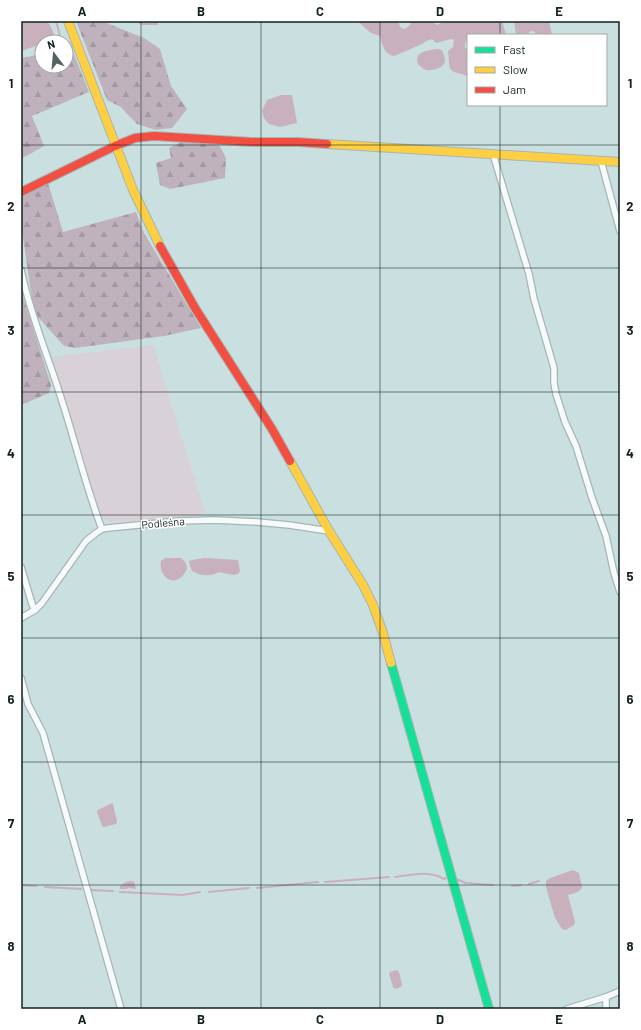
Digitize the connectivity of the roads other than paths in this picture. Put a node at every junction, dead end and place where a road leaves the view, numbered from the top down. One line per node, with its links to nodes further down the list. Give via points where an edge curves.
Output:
1 (68, 21): 2 (street)
2 (115, 146): 3 (street, via 135,138 154,136); 6 (street); 10 (street, via 142,209 174,272 272,429)
3 (493, 154): 4 (street); 12 (street, via 554,368 556,394 606,536)
4 (601, 160): 5 (street); 7 (street)
5 (620, 162)
6 (21, 192)
7 (620, 231)
8 (21, 270): 9 (street)
9 (102, 529): 10 (street, Podleśna, via 215,520 276,523); 13 (street, via 86,542)
10 (329, 531): 19 (street, via 371,600 377,616)
11 (21, 567): 13 (street)
12 (620, 592)
13 (35, 610): 14 (street)
14 (21, 618)
15 (21, 678): 18 (street, via 28,704 43,733)
16 (620, 991): 17 (street)
17 (606, 997): 20 (street); 21 (street)
18 (121, 1009)
19 (489, 1009)
20 (567, 1009)
21 (606, 1009)

